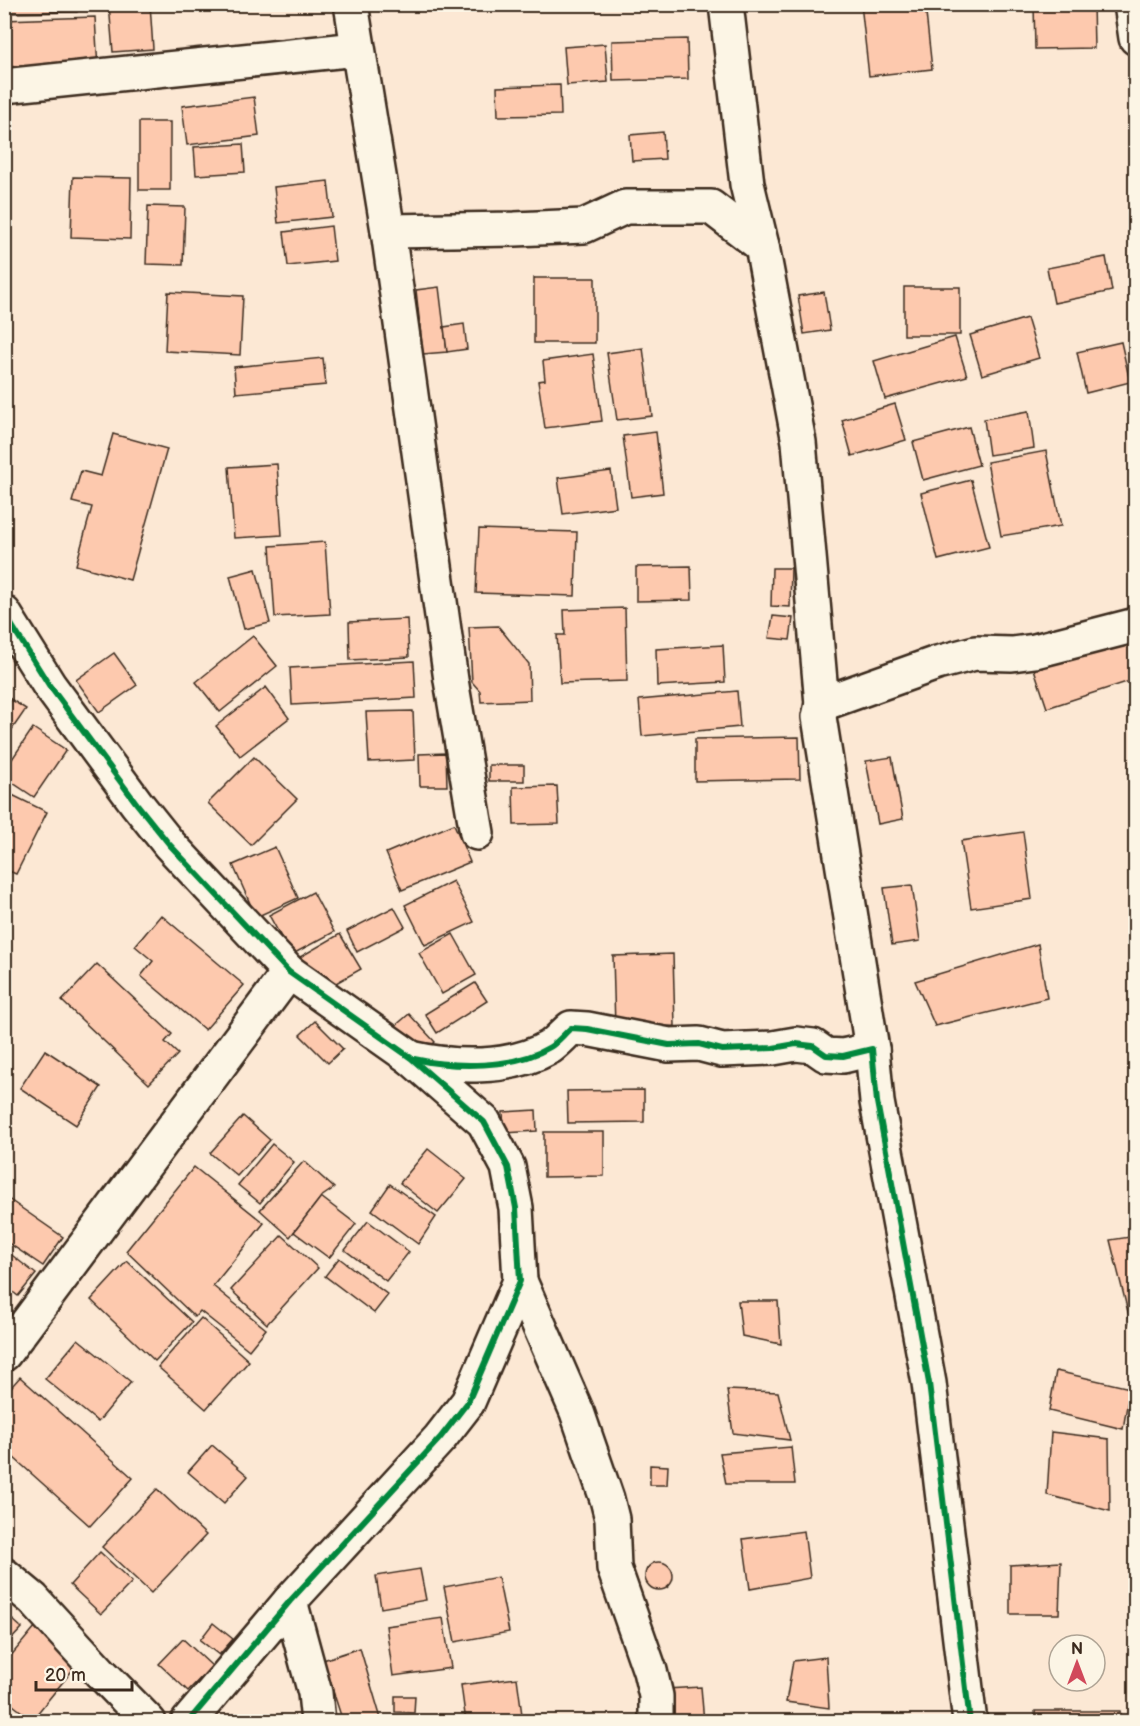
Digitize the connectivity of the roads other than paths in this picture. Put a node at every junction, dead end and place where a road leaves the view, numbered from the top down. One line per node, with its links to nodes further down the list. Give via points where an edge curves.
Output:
1 (351, 4): 5 (street)
2 (726, 4): 8 (street, via 747,184)
3 (1131, 4): 4 (street)
4 (1136, 38)
5 (357, 49): 6 (street); 7 (street)
6 (4, 86)
7 (388, 231): 8 (street, via 584,226 625,207 711,207); 12 (street, via 451,680)
8 (762, 246): 11 (street, via 799,442)
9 (4, 613): 13 (street, via 49,684 136,804)
10 (1136, 625): 11 (street, via 1035,651 975,653)
11 (822, 704): 14 (street, via 819,717)
12 (477, 833)
13 (289, 972): 15 (street); 17 (street)
14 (872, 1049): 15 (street, via 843,1056 826,1055 813,1046 796,1044 722,1050 571,1028 551,1046 514,1061 454,1064); 24 (street, via 877,1102 929,1383)
15 (411, 1058): 16 (street, via 484,1122 508,1167 516,1208)
16 (520, 1281): 19 (street, via 468,1402 440,1438); 23 (street, via 577,1412 607,1498 614,1568 650,1671 656,1696)
17 (4, 1354)
18 (4, 1575): 20 (street, via 33,1599)
19 (290, 1601): 21 (street); 22 (street, via 315,1693)
20 (149, 1722)
21 (188, 1722)
22 (318, 1722)
23 (656, 1722)
24 (970, 1722)

